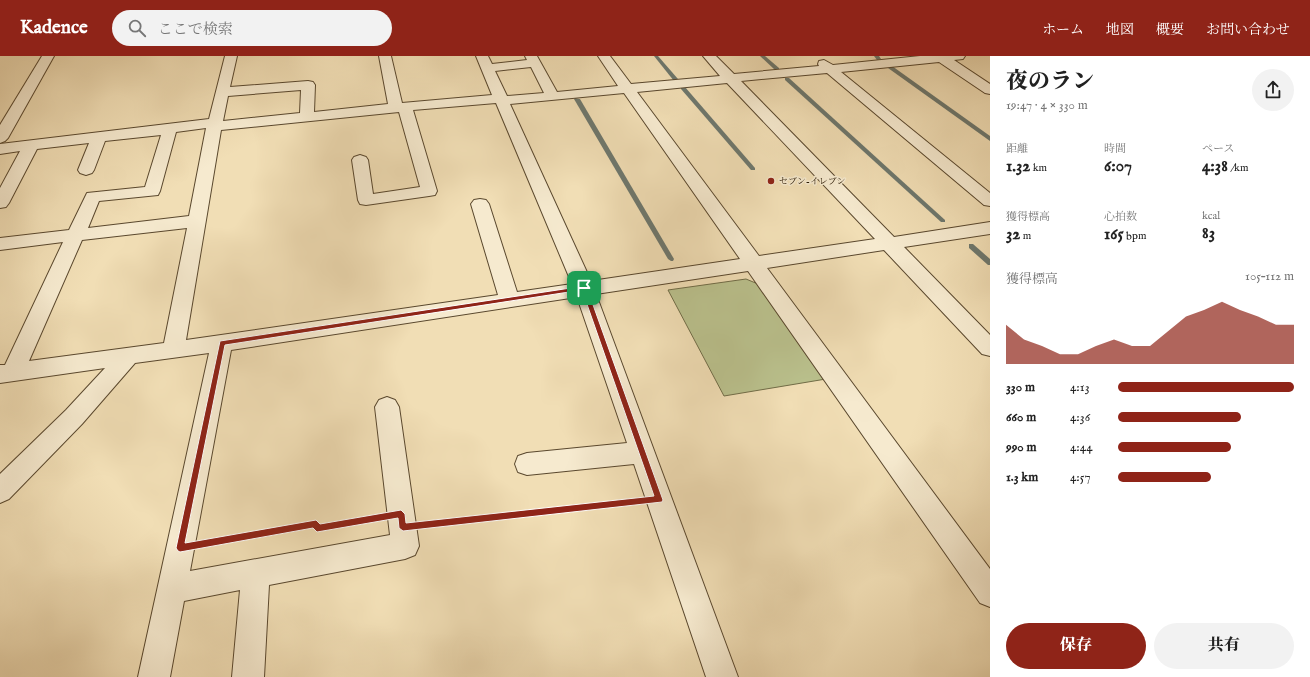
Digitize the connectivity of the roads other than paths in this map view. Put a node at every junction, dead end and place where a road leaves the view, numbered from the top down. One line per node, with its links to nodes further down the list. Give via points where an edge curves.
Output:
1 (48, 56): 22 (street)
2 (231, 56): 15 (street)
3 (385, 56): 18 (street)
4 (604, 56): 13 (street)
5 (709, 56): 12 (street)
6 (814, 56): 11 (street)
7 (959, 56): 8 (street)
8 (940, 57): 11 (street); 14 (street)
9 (533, 60): 10 (street); 16 (street)
10 (485, 62): 17 (street)
11 (829, 69): 12 (street); 28 (street)
12 (731, 79): 13 (street); 34 (street)
13 (628, 89): 16 (street); 36 (street)
14 (990, 90)
15 (222, 92): 19 (street, via 308,85); 20 (street)
16 (553, 96): 17 (street)
17 (502, 100): 18 (street); 37 (street)
18 (401, 108): 19 (street); 26 (street, via 429,191 366,200)
19 (307, 117): 20 (street)
20 (215, 124): 21 (street); 31 (street)
21 (170, 130): 23 (street); 33 (street, via 152,191 96,192)
22 (0, 138)
23 (99, 138): 24 (street); 27 (street)
24 (31, 146): 25 (street); 29 (street)
25 (0, 149)
26 (360, 160)
27 (86, 170)
28 (990, 201)
29 (0, 203)
30 (480, 204): 38 (street)
31 (196, 220): 33 (street); 41 (street)
32 (990, 228): 34 (street)
33 (76, 235): 35 (street); 43 (street)
34 (889, 243): 36 (street); 40 (street)
35 (0, 244)
36 (753, 263): 37 (street); 50 (street)
37 (584, 288): 38 (street); 45 (street)
38 (509, 299): 39 (street)
39 (222, 343): 41 (street); 49 (street)
40 (990, 348)
41 (174, 349): 42 (street)
42 (129, 356): 43 (street); 47 (street, via 74,417)
43 (6, 373)
44 (387, 407): 48 (street, via 405,546)
45 (643, 452): 46 (street); 53 (street)
46 (527, 464)
47 (0, 491)
48 (256, 573): 49 (street); 52 (street)
49 (172, 589): 51 (street)
50 (990, 593)
51 (154, 677)
52 (248, 677)
53 (722, 677)

